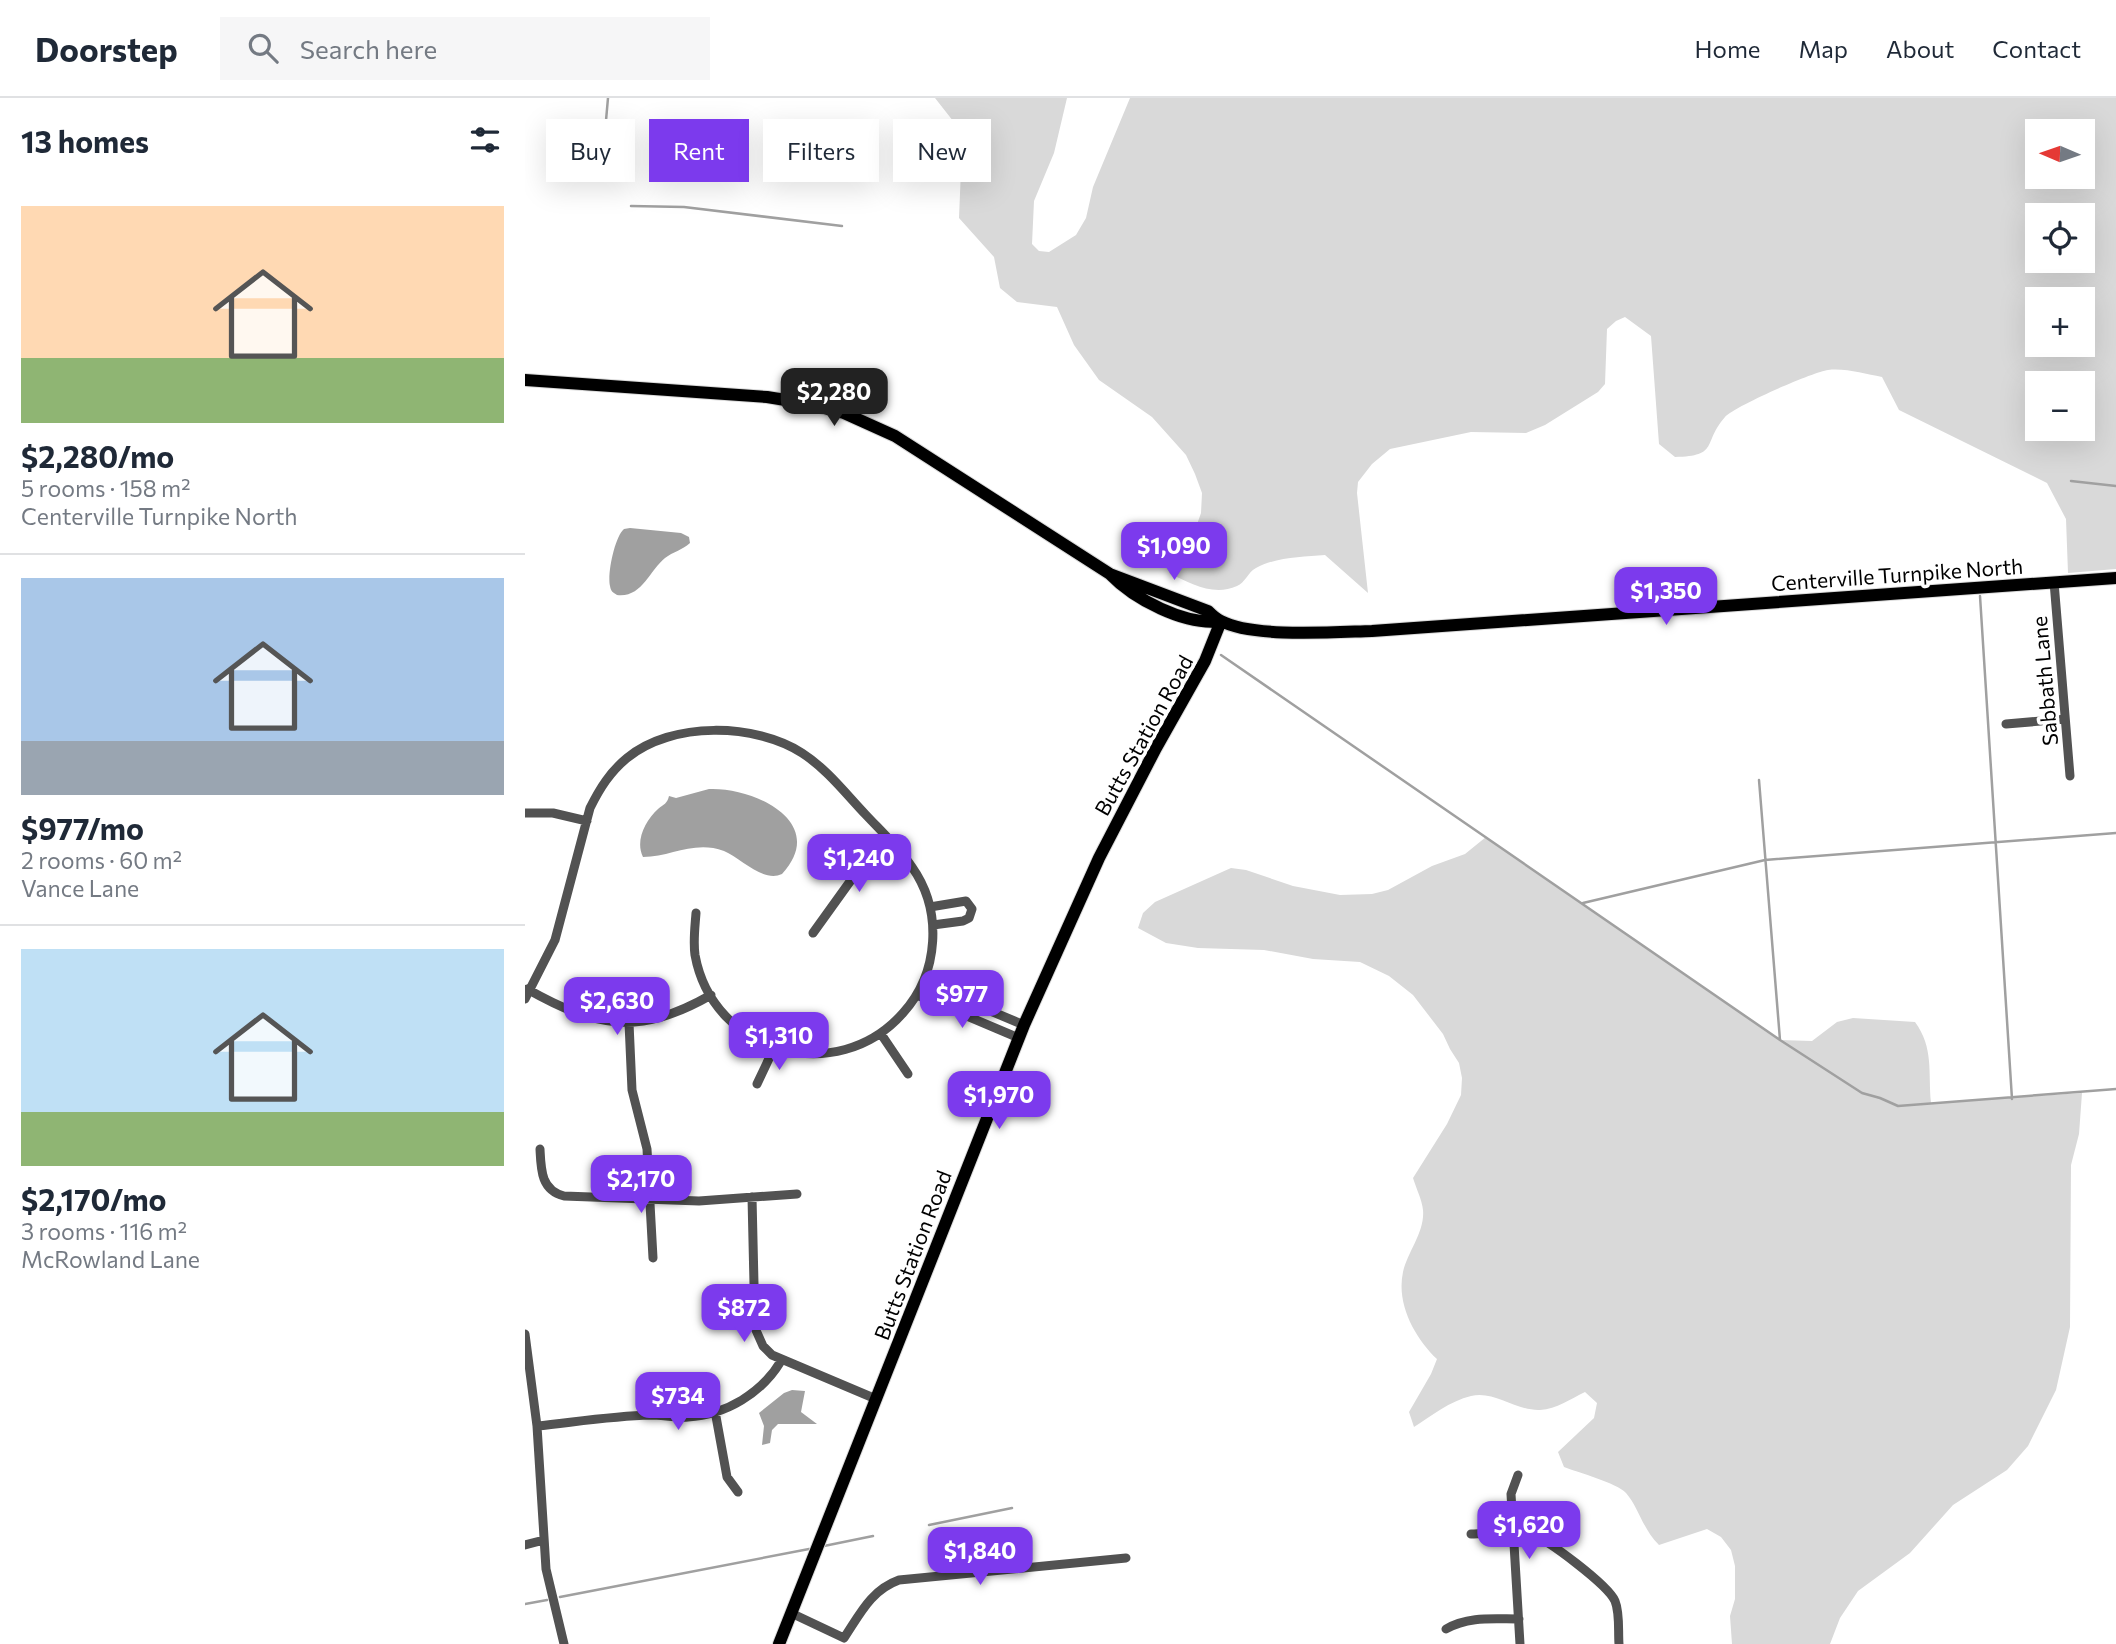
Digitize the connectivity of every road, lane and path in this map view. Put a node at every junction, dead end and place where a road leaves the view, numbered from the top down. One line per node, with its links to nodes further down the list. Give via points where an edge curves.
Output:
1 (525, 380): 4 (main road, Centerville Turnpike North, via 767,397 844,413 933,459 1110,574 1124,589 1205,624)
2 (2116, 578): 3 (main road, Centerville Turnpike North)
3 (2054, 583): 4 (main road, Centerville Turnpike North, via 1372,631 1287,632); 5 (street, Sabbath Lane)
4 (1221, 621): 20 (main road, Butts Station Road, via 1205,661 1099,858)
5 (2065, 719): 6 (street); 7 (street, Sabbath Lane)
6 (2006, 724)
7 (2070, 776)
8 (525, 813): 9 (street, via 553,813)
9 (587, 821): 10 (street, via 600,788 629,756 664,738 732,730 762,734 811,759); 16 (street, via 555,940)
10 (890, 841): 11 (street, via 912,867); 14 (street, via 854,876)
11 (930, 907): 13 (street); 13 (street, via 966,901 972,909 963,921)
12 (697, 913): 17 (street, via 695,954)
13 (933, 925): 15 (street)
14 (813, 933)
15 (924, 981): 18 (street); 20 (street)
16 (527, 992): 19 (street, via 572,1013)
17 (711, 995): 19 (street, via 669,1016); 23 (street, via 736,1025)
18 (917, 995): 21 (street); 22 (street)
19 (629, 1023): 29 (street, via 632,1090 646,1149)
20 (1024, 1025): 22 (main road, Butts Station Road)
21 (881, 1034): 23 (street, via 834,1053 803,1054); 24 (street)
22 (1019, 1038): 33 (main road, Butts Station Road)
23 (774, 1048): 25 (street)
24 (908, 1074)
25 (757, 1084)
26 (540, 1149): 29 (street, via 545,1184 557,1194)
27 (797, 1194): 28 (street)
28 (752, 1197): 29 (street); 32 (street, via 755,1328 762,1346)
29 (650, 1200): 30 (street)
30 (653, 1258)
31 (525, 1334): 35 (street)
32 (781, 1360): 33 (street); 34 (street, via 760,1388)
33 (876, 1399): 43 (main road, Butts Station Road)
34 (715, 1411): 35 (street, via 691,1417 650,1415); 37 (street, via 727,1477)
35 (537, 1426): 40 (street)
36 (1518, 1475): 39 (street, via 1511,1494)
37 (738, 1492)
38 (1471, 1534): 39 (street)
39 (1512, 1534): 44 (street); 49 (street, via 1542,1540 1604,1586 1615,1601)
40 (544, 1540): 41 (street); 46 (street, via 548,1580)
41 (525, 1545)
42 (1126, 1558): 43 (street, via 899,1580 873,1595 844,1638)
43 (791, 1614): 47 (main road, Butts Station Road)
44 (1519, 1619): 45 (street, via 1475,1619); 48 (street)
45 (1446, 1629)
46 (564, 1644)
47 (779, 1644)
48 (1520, 1644)
49 (1619, 1644)

